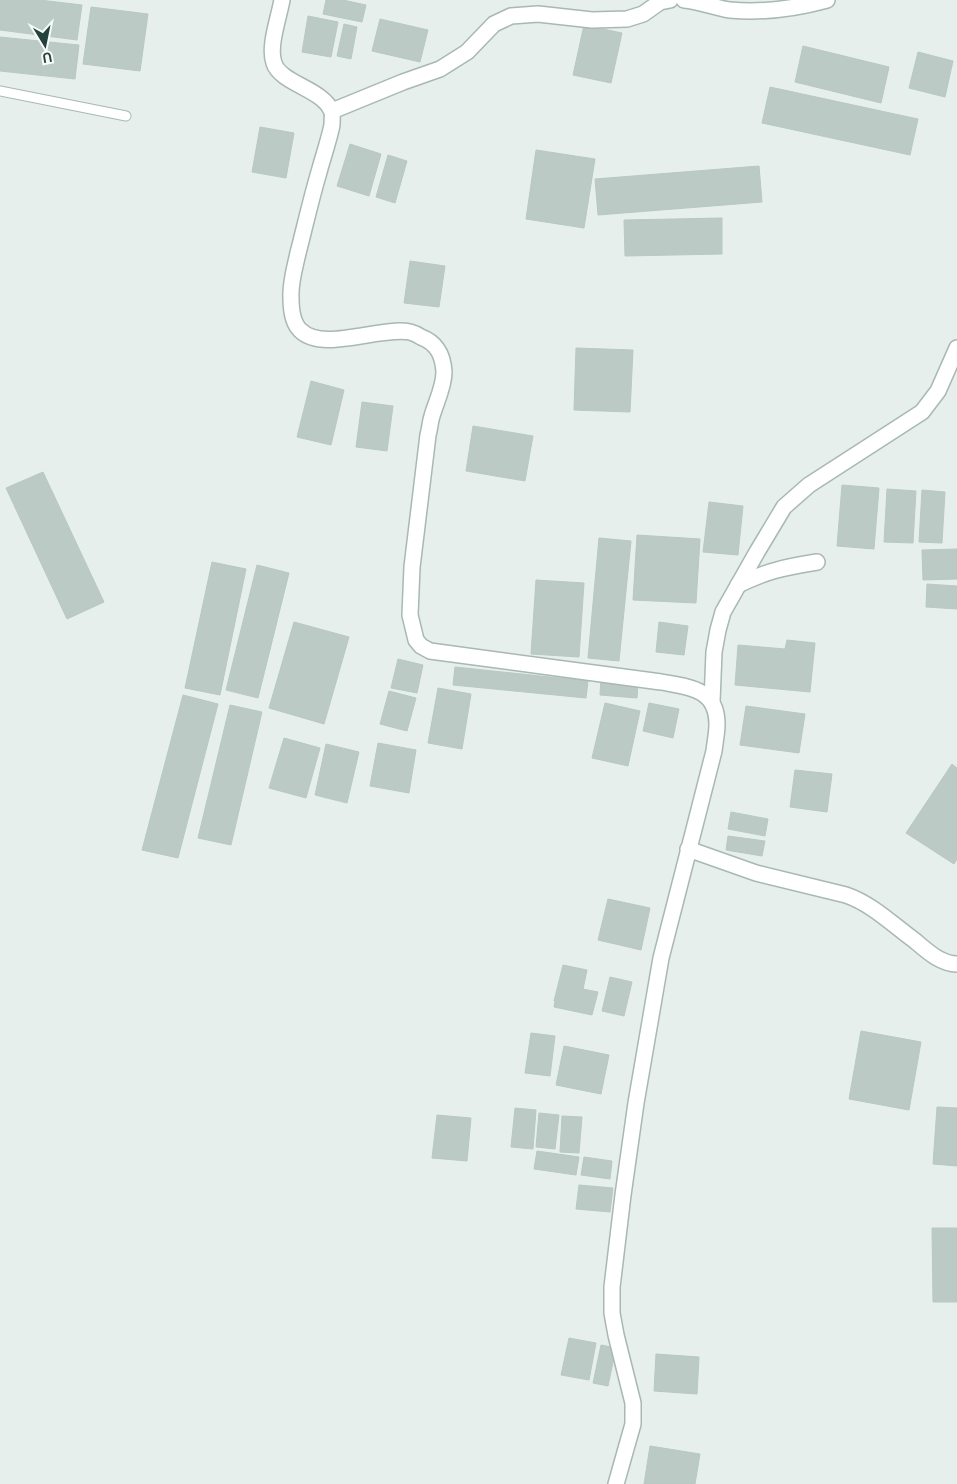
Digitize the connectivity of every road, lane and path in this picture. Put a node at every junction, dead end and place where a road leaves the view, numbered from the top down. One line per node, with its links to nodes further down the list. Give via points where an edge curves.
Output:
1 (282, 0): 6 (street, via 273,42 274,64 278,72 315,94)
2 (670, 0): 6 (street, via 627,19 592,20 538,14 512,16 494,24 467,52 440,69)
3 (684, 0): 4 (street, via 728,10 769,12)
4 (826, 0)
5 (0, 91): 7 (lane)
6 (332, 111): 11 (street, via 332,126 295,267 290,296 292,312 301,331 310,337 325,340 410,332 431,341 437,348 444,371 443,382 428,434 412,567 410,615 416,640 430,651 679,685 702,692)
7 (126, 116)
8 (957, 348): 10 (street, via 938,391 922,412 809,484 784,507)
9 (817, 562): 10 (street, via 758,575)
10 (738, 585): 11 (street, via 723,612 718,630)
11 (712, 701): 12 (street, via 717,723 714,751)
12 (688, 849): 13 (street, via 756,873 857,899 937,958); 14 (street, via 661,958 636,1103 616,1250 612,1313 633,1403 633,1424)
13 (957, 964)
14 (616, 1484)

